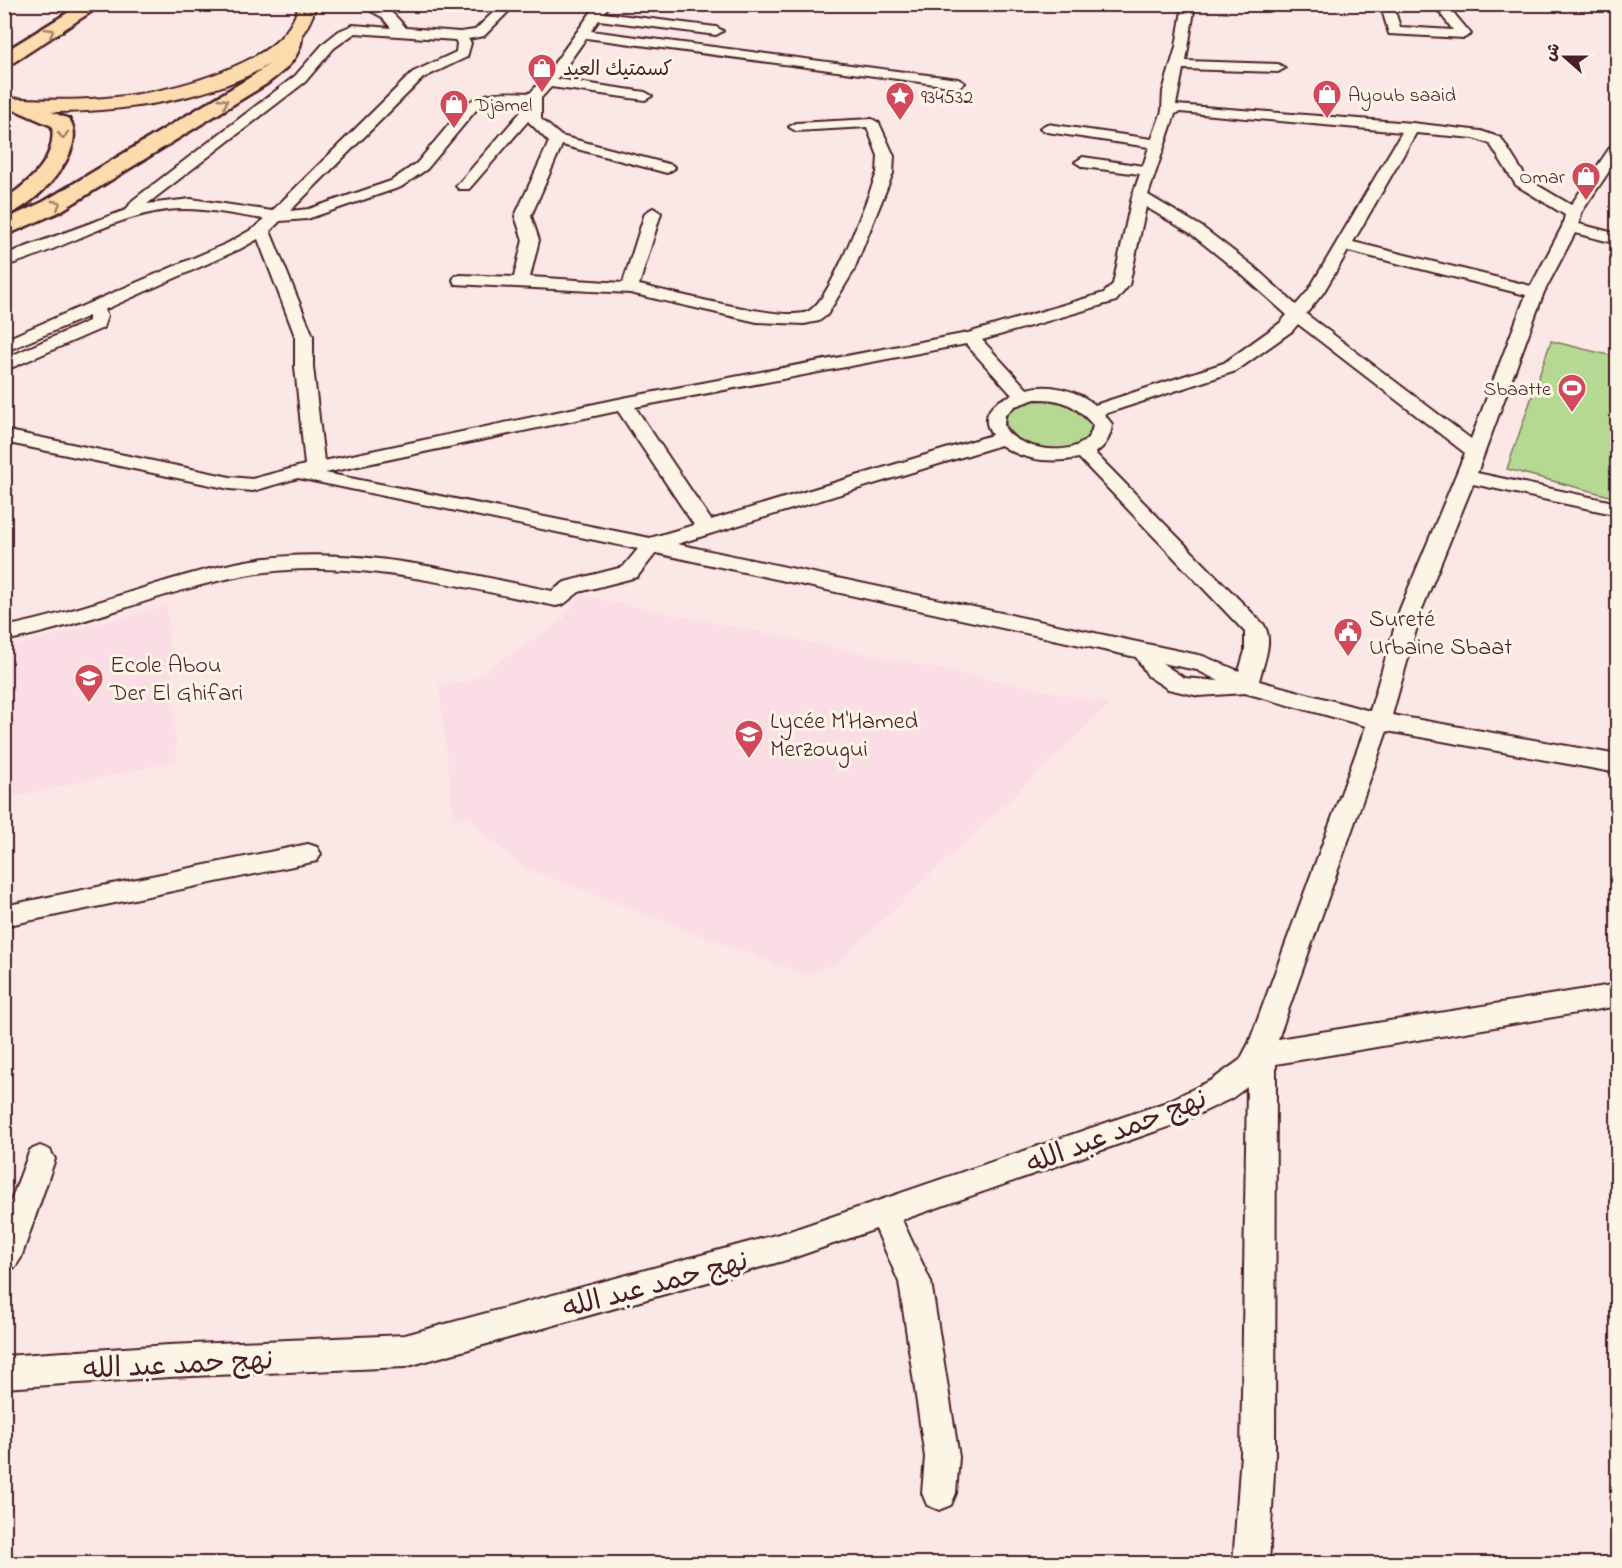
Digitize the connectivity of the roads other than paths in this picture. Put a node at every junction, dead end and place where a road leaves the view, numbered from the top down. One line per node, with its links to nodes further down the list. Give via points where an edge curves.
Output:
1 (64, 4): 16 (highway)
2 (95, 4): 17 (highway, one-way to 2)
3 (308, 4): 14 (main road)
4 (364, 4): 11 (street, via 387,14)
5 (510, 4): 15 (street, via 479,33)
6 (1189, 4): 18 (street)
7 (1376, 4): 9 (street)
8 (1439, 4): 9 (street, via 1464,34 1394,31)
9 (1391, 8)
10 (600, 10): 12 (street); 13 (street)
11 (401, 31): 15 (street); 38 (street, via 345,32 323,50 302,77)
12 (716, 31)
13 (584, 34): 20 (street); 21 (street)
14 (293, 35): 24 (main road, via 258,62 193,89 105,104); 42 (highway, one-way to 14, via 51,207 261,79 288,56 294,45)
15 (460, 36): 40 (street, via 464,43 462,54 418,75)
16 (4, 40)
17 (4, 60)
18 (1177, 65): 19 (street); 25 (street, via 1167,95)
19 (1278, 69)
20 (548, 82): 22 (street); 23 (street)
21 (958, 83)
22 (645, 96)
23 (532, 103): 29 (street, via 532,119); 35 (street); 40 (street, via 490,96 479,100 422,166 396,184 301,216)
24 (12, 104): 37 (highway, one-way to 37, via 62,123 65,133 55,161 38,183)
25 (1169, 111): 27 (street, via 1180,108); 30 (street)
26 (796, 127): 49 (street, via 872,123 886,156 885,173 845,272 821,311 804,319 757,317)
27 (1412, 127): 41 (street, via 1476,134 1496,141 1521,182); 45 (street)
28 (1047, 128): 30 (street)
29 (555, 139): 33 (street); 48 (street, via 555,148 523,216 531,244)
30 (1159, 144): 34 (street)
31 (1617, 146): 41 (street)
32 (1083, 162): 34 (street)
33 (667, 168)
34 (1150, 171): 36 (street)
35 (464, 186)
36 (1140, 197): 52 (street, via 1196,230); 53 (street, via 1125,276 1110,297 1080,309)
37 (4, 210)
38 (132, 213): 40 (street, via 191,204); 46 (street)
39 (652, 213): 49 (street)
40 (276, 216): 43 (street)
41 (1571, 220): 44 (street); 50 (street)
42 (4, 229)
43 (262, 230): 51 (street); 63 (street, via 304,336)
44 (1617, 239)
45 (1343, 245): 50 (street); 52 (street)
46 (4, 261)
47 (461, 280): 48 (street)
48 (522, 282): 49 (street)
49 (630, 288)
50 (1536, 292): 61 (street)
51 (94, 307): 54 (street); 55 (street, via 97,324)
52 (1297, 315): 58 (street, via 1230,367); 61 (street)
53 (970, 338): 56 (street); 57 (street)
54 (4, 346)
55 (4, 366)
56 (1023, 396): 58 (street, via 1052,393 1070,397 1086,404); 60 (street, via 1004,404 996,413 994,424)
57 (624, 404): 63 (street); 66 (street)
58 (1092, 412): 62 (street, via 1103,424 1102,435)
59 (4, 436): 63 (street, via 230,483 253,484)
60 (1003, 438): 62 (street, via 1026,452 1047,456); 66 (street)
61 (1475, 451): 64 (street)
62 (1083, 452): 69 (street, via 1256,630 1256,651)
63 (309, 473): 67 (street)
64 (1466, 477): 65 (street); 70 (street, via 1411,609)
65 (1617, 509)
66 (707, 529): 67 (street)
67 (651, 545): 68 (street, via 630,572 572,587 556,598 392,569 287,563 246,568); 69 (street, via 1144,651 1156,670 1178,684 1209,689)
68 (4, 634)
69 (1246, 685): 70 (street)
70 (1379, 721): 71 (street); 75 (street)
71 (1617, 764)
72 (308, 854): 73 (street)
73 (4, 916)
74 (1617, 995): 75 (street)
75 (1262, 1050): 77 (street, نهج حمد عبد الله, via 1250,1069 1222,1089 1172,1113); 81 (street, via 1258,1454)
76 (40, 1159): 78 (street)
77 (884, 1213): 79 (street, نهج حمد عبد الله, via 790,1245 405,1351); 80 (street, via 915,1282 942,1457)
78 (4, 1257)
79 (4, 1372)
80 (939, 1492)
81 (1251, 1563)

